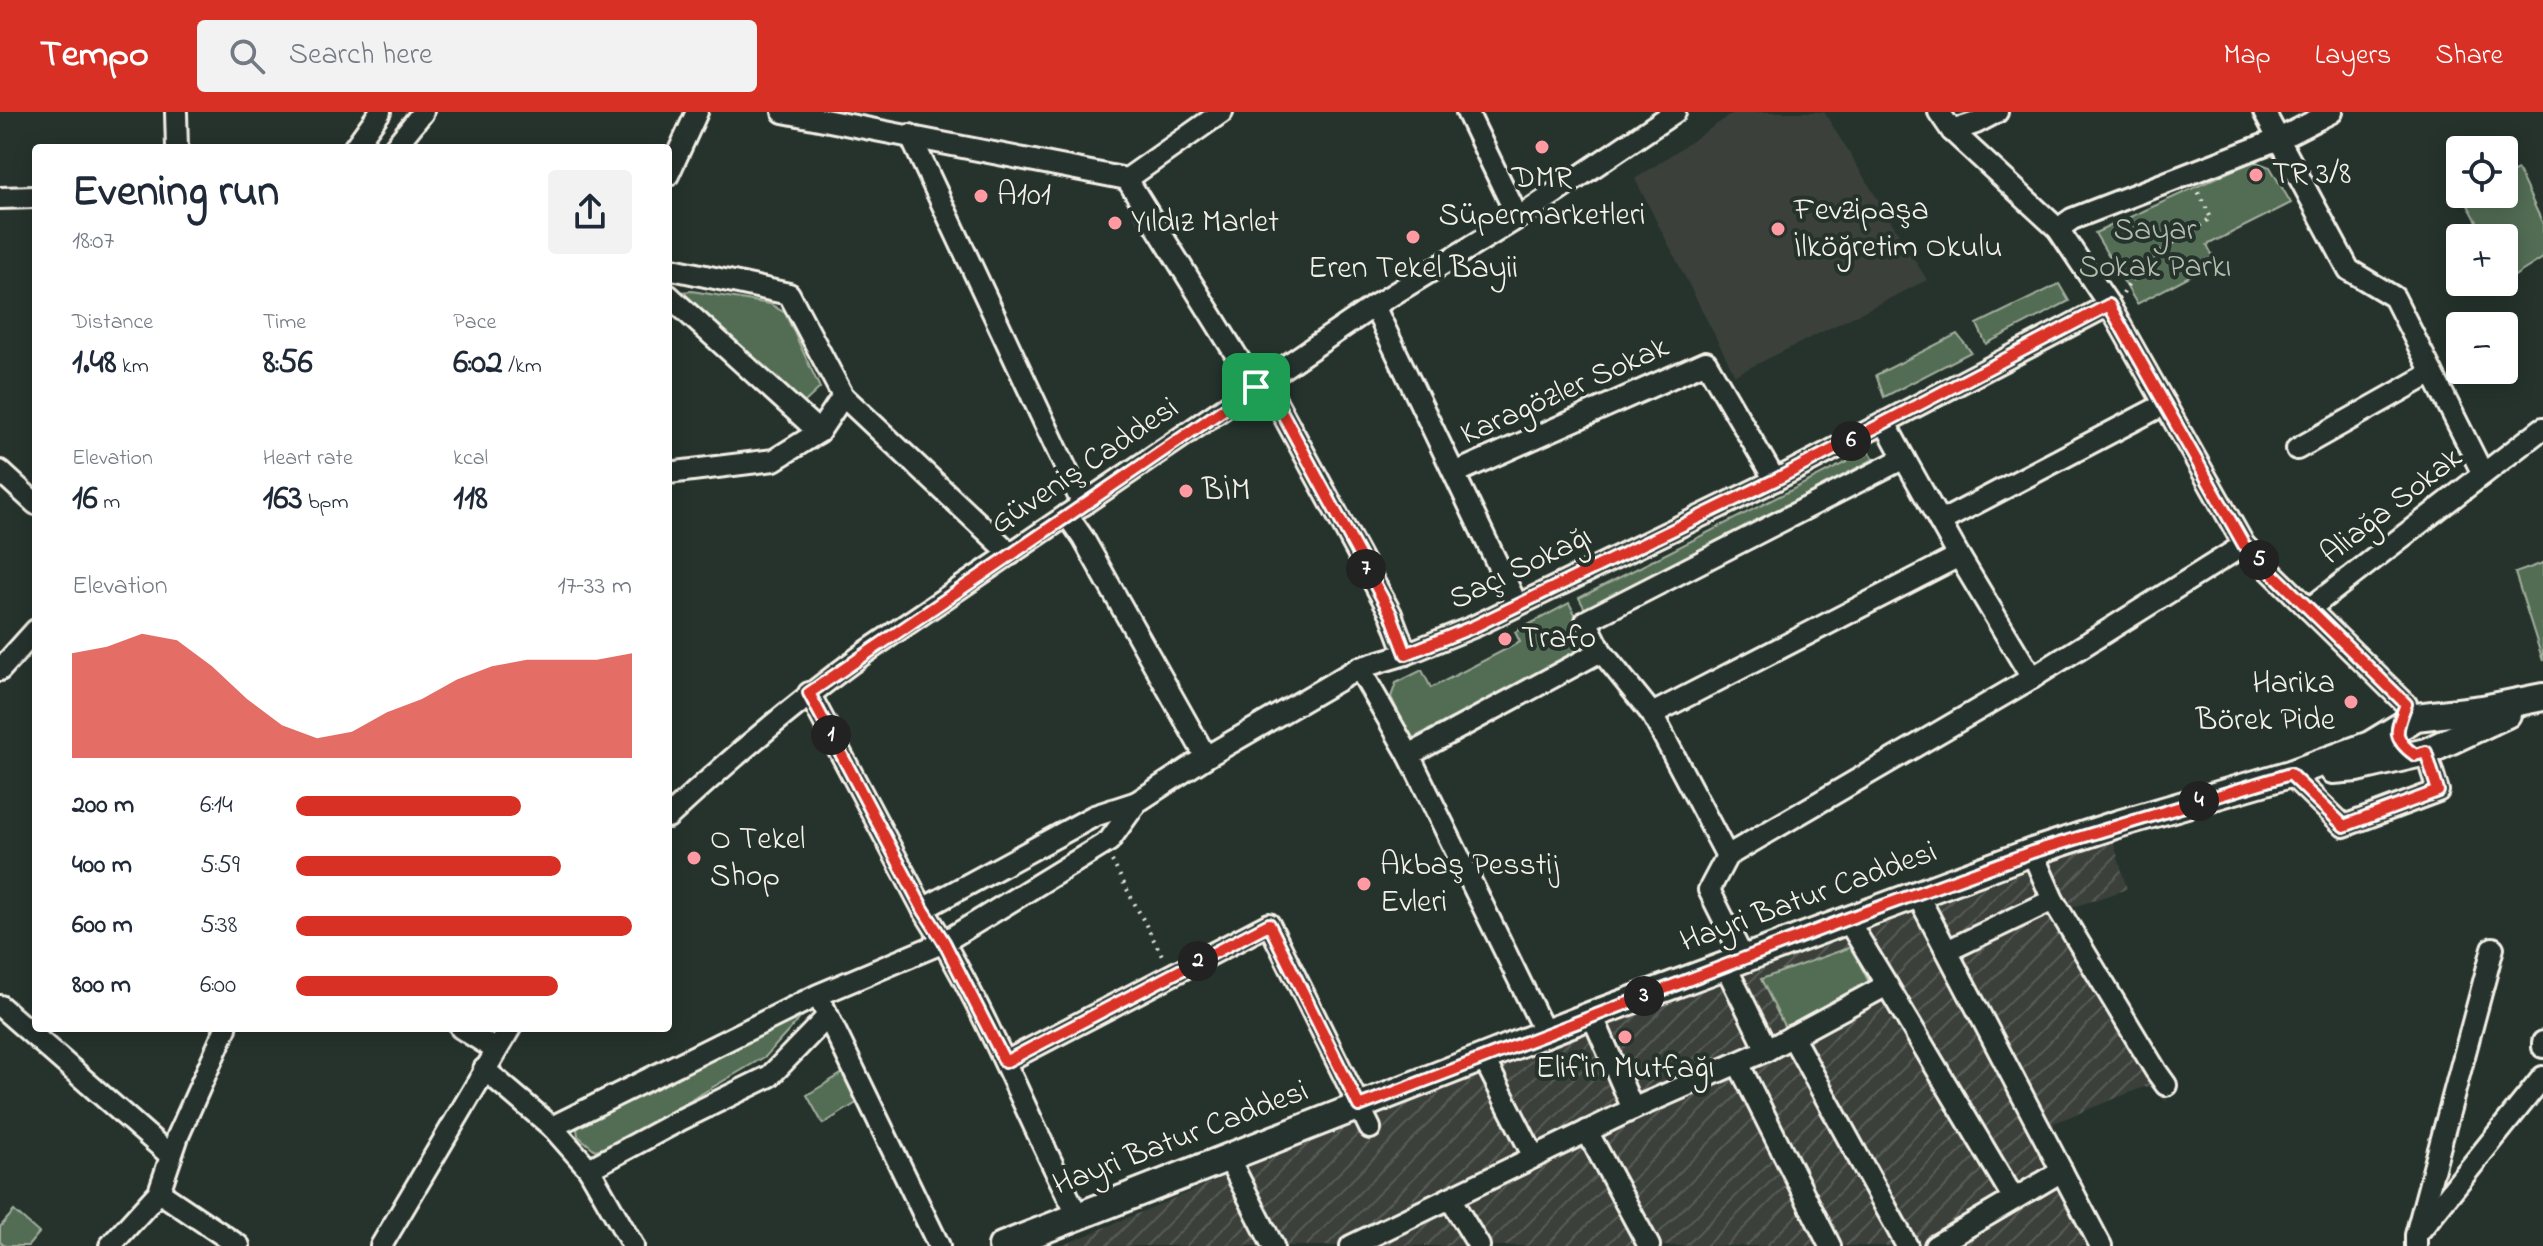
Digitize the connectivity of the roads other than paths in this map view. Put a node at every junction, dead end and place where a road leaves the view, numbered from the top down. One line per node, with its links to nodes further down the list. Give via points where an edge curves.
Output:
1 (176, 112): 17 (street)
2 (380, 112): 18 (street)
3 (423, 112): 19 (street)
4 (697, 112): 20 (street)
5 (783, 112): 13 (street)
6 (1222, 112): 21 (street)
7 (1467, 112): 24 (street)
8 (1675, 112): 24 (street, Güveniş Caddesi)
9 (1939, 112): 14 (street)
10 (1997, 112): 14 (street)
11 (2264, 112): 16 (street)
12 (2332, 112): 16 (street)
13 (854, 118): 15 (street)
14 (1952, 131): 25 (street)
15 (910, 135): 21 (street); 45 (street)
16 (2279, 139): 25 (street); 30 (street, via 2349,270 2394,297)
17 (177, 144)
18 (357, 144)
19 (397, 144)
20 (672, 166)
21 (1127, 179): 31 (street)
22 (32, 197): 23 (street)
23 (0, 198)
24 (1518, 218): 29 (street, Güveniş Caddesi)
25 (2058, 229): 28 (street)
26 (672, 269): 32 (street, via 789,294)
27 (672, 299): 36 (street)
28 (2114, 302): 33 (street); 34 (street, Saçı Sokağı)
29 (1374, 306): 31 (street, Güveniş Caddesi); 41 (street)
30 (2432, 373): 37 (street); 42 (street)
31 (1261, 384): 45 (street, Güveniş Caddesi); 54 (street, via 1391,614)
32 (843, 396): 36 (street); 48 (street)
33 (2165, 404): 46 (street); 47 (street)
34 (1885, 423): 38 (street); 43 (street, Saçı Sokağı)
35 (2543, 428): 42 (street, Aliağa Sokak)
36 (819, 432): 40 (street, via 774,460)
37 (2297, 449)
38 (1904, 458): 46 (street); 53 (street, via 1586,621)
39 (0, 471): 44 (street)
40 (672, 473)
41 (1455, 473): 43 (street, Karagözler Sokak, via 1706,362); 50 (street)
42 (2483, 474): 51 (street, Aliağa Sokak)
43 (1775, 480): 50 (street, Saçı Sokağı)
44 (32, 500)
45 (1075, 510): 48 (street, Güveniş Caddesi); 65 (street, via 1083,538)
46 (1940, 522): 49 (street)
47 (2244, 545): 51 (street); 57 (street)
48 (1011, 554): 58 (street, Güveniş Caddesi)
49 (1959, 556): 57 (street); 60 (street)
50 (1517, 605): 54 (street, Saçı Sokağı)
51 (2309, 609): 62 (street, Aliağa Sokak)
52 (32, 634): 56 (street)
53 (1601, 651): 60 (street); 64 (street)
54 (1406, 654): 55 (street, Saçı Sokağı)
55 (1359, 668): 64 (street); 65 (street, Saçı Sokağı)
56 (0, 670)
57 (2032, 678): 70 (street)
58 (809, 693): 68 (street, Güveniş Caddesi); 73 (street)
59 (2543, 697): 61 (main road, Hayri Batur Caddesi); 63 (main road, Hayri Batur Caddesi)
60 (1652, 714): 70 (street)
61 (2433, 715): 62 (main road); 63 (main road, via 2443,729)
62 (2402, 716): 63 (main road, via 2400,743); 66 (main road, Hayri Batur Caddesi, via 2370,745)
63 (2427, 751): 66 (main road, Hayri Batur Caddesi, via 2357,768); 66 (street, via 2438,791 2344,826)
64 (1409, 755): 87 (street)
65 (1206, 757): 67 (street, Saçı Sokağı)
66 (2290, 774): 69 (main road, Hayri Batur Caddesi)
67 (1137, 802): 73 (street, via 1094,816); 75 (street, via 1109,841)
68 (672, 813)
69 (2032, 852): 71 (main road, Hayri Batur Caddesi); 72 (street)
70 (1727, 856): 78 (street, via 1709,890)
71 (1917, 894): 74 (main road, Hayri Batur Caddesi); 77 (street)
72 (2053, 900): 77 (street); 96 (street)
73 (923, 909): 75 (street)
74 (1847, 919): 78 (main road, Hayri Batur Caddesi); 79 (street)
75 (944, 942): 80 (street); 92 (street)
76 (2493, 948): 110 (street)
77 (1947, 951): 105 (street)
78 (1734, 962): 82 (main road, Hayri Batur Caddesi); 90 (street)
79 (1887, 985): 88 (street); 108 (street)
80 (818, 995): 83 (street); 99 (street)
81 (0, 1006): 101 (street)
82 (1592, 1015): 87 (main road, Hayri Batur Caddesi); 97 (street)
83 (828, 1016): 104 (street, via 770,1076); 116 (street)
84 (224, 1032): 101 (street)
85 (467, 1032): 89 (street)
86 (507, 1032): 89 (street)
87 (1545, 1033): 91 (main road, Hayri Batur Caddesi)
88 (1792, 1036): 90 (street); 122 (street)
89 (496, 1050): 94 (street)
90 (1767, 1050): 93 (street)
91 (1483, 1057): 98 (main road, Hayri Batur Caddesi); 103 (street)
92 (1005, 1062): 98 (street, via 1269,924); 109 (street)
93 (1738, 1063): 97 (street); 121 (street)
94 (484, 1069): 99 (street); 114 (street)
95 (2543, 1077): 110 (street)
96 (2166, 1085)
97 (1633, 1109): 100 (street)
98 (1364, 1117): 102 (main road, Hayri Batur Caddesi)
99 (552, 1127): 104 (street)
100 (1587, 1131): 103 (street); 120 (street)
101 (171, 1156): 106 (street)
102 (1228, 1157): 109 (main road, Hayri Batur Caddesi); 117 (street)
103 (1534, 1157): 107 (street)
104 (589, 1169): 115 (street)
105 (2062, 1171): 108 (street); 124 (street)
106 (159, 1192): 112 (street); 113 (street)
107 (1450, 1198): 118 (street); 119 (street)
108 (2014, 1199): 123 (street)
109 (1078, 1216): 111 (main road, Hayri Batur Caddesi)
110 (2416, 1241)
111 (1013, 1244)
112 (110, 1246)
113 (239, 1246)
114 (381, 1246)
115 (633, 1246)
116 (939, 1246)
117 (1273, 1246)
118 (1351, 1246)
119 (1479, 1246)
120 (1649, 1246)
121 (1830, 1246)
122 (1907, 1246)
123 (1935, 1246)
124 (2101, 1246)

